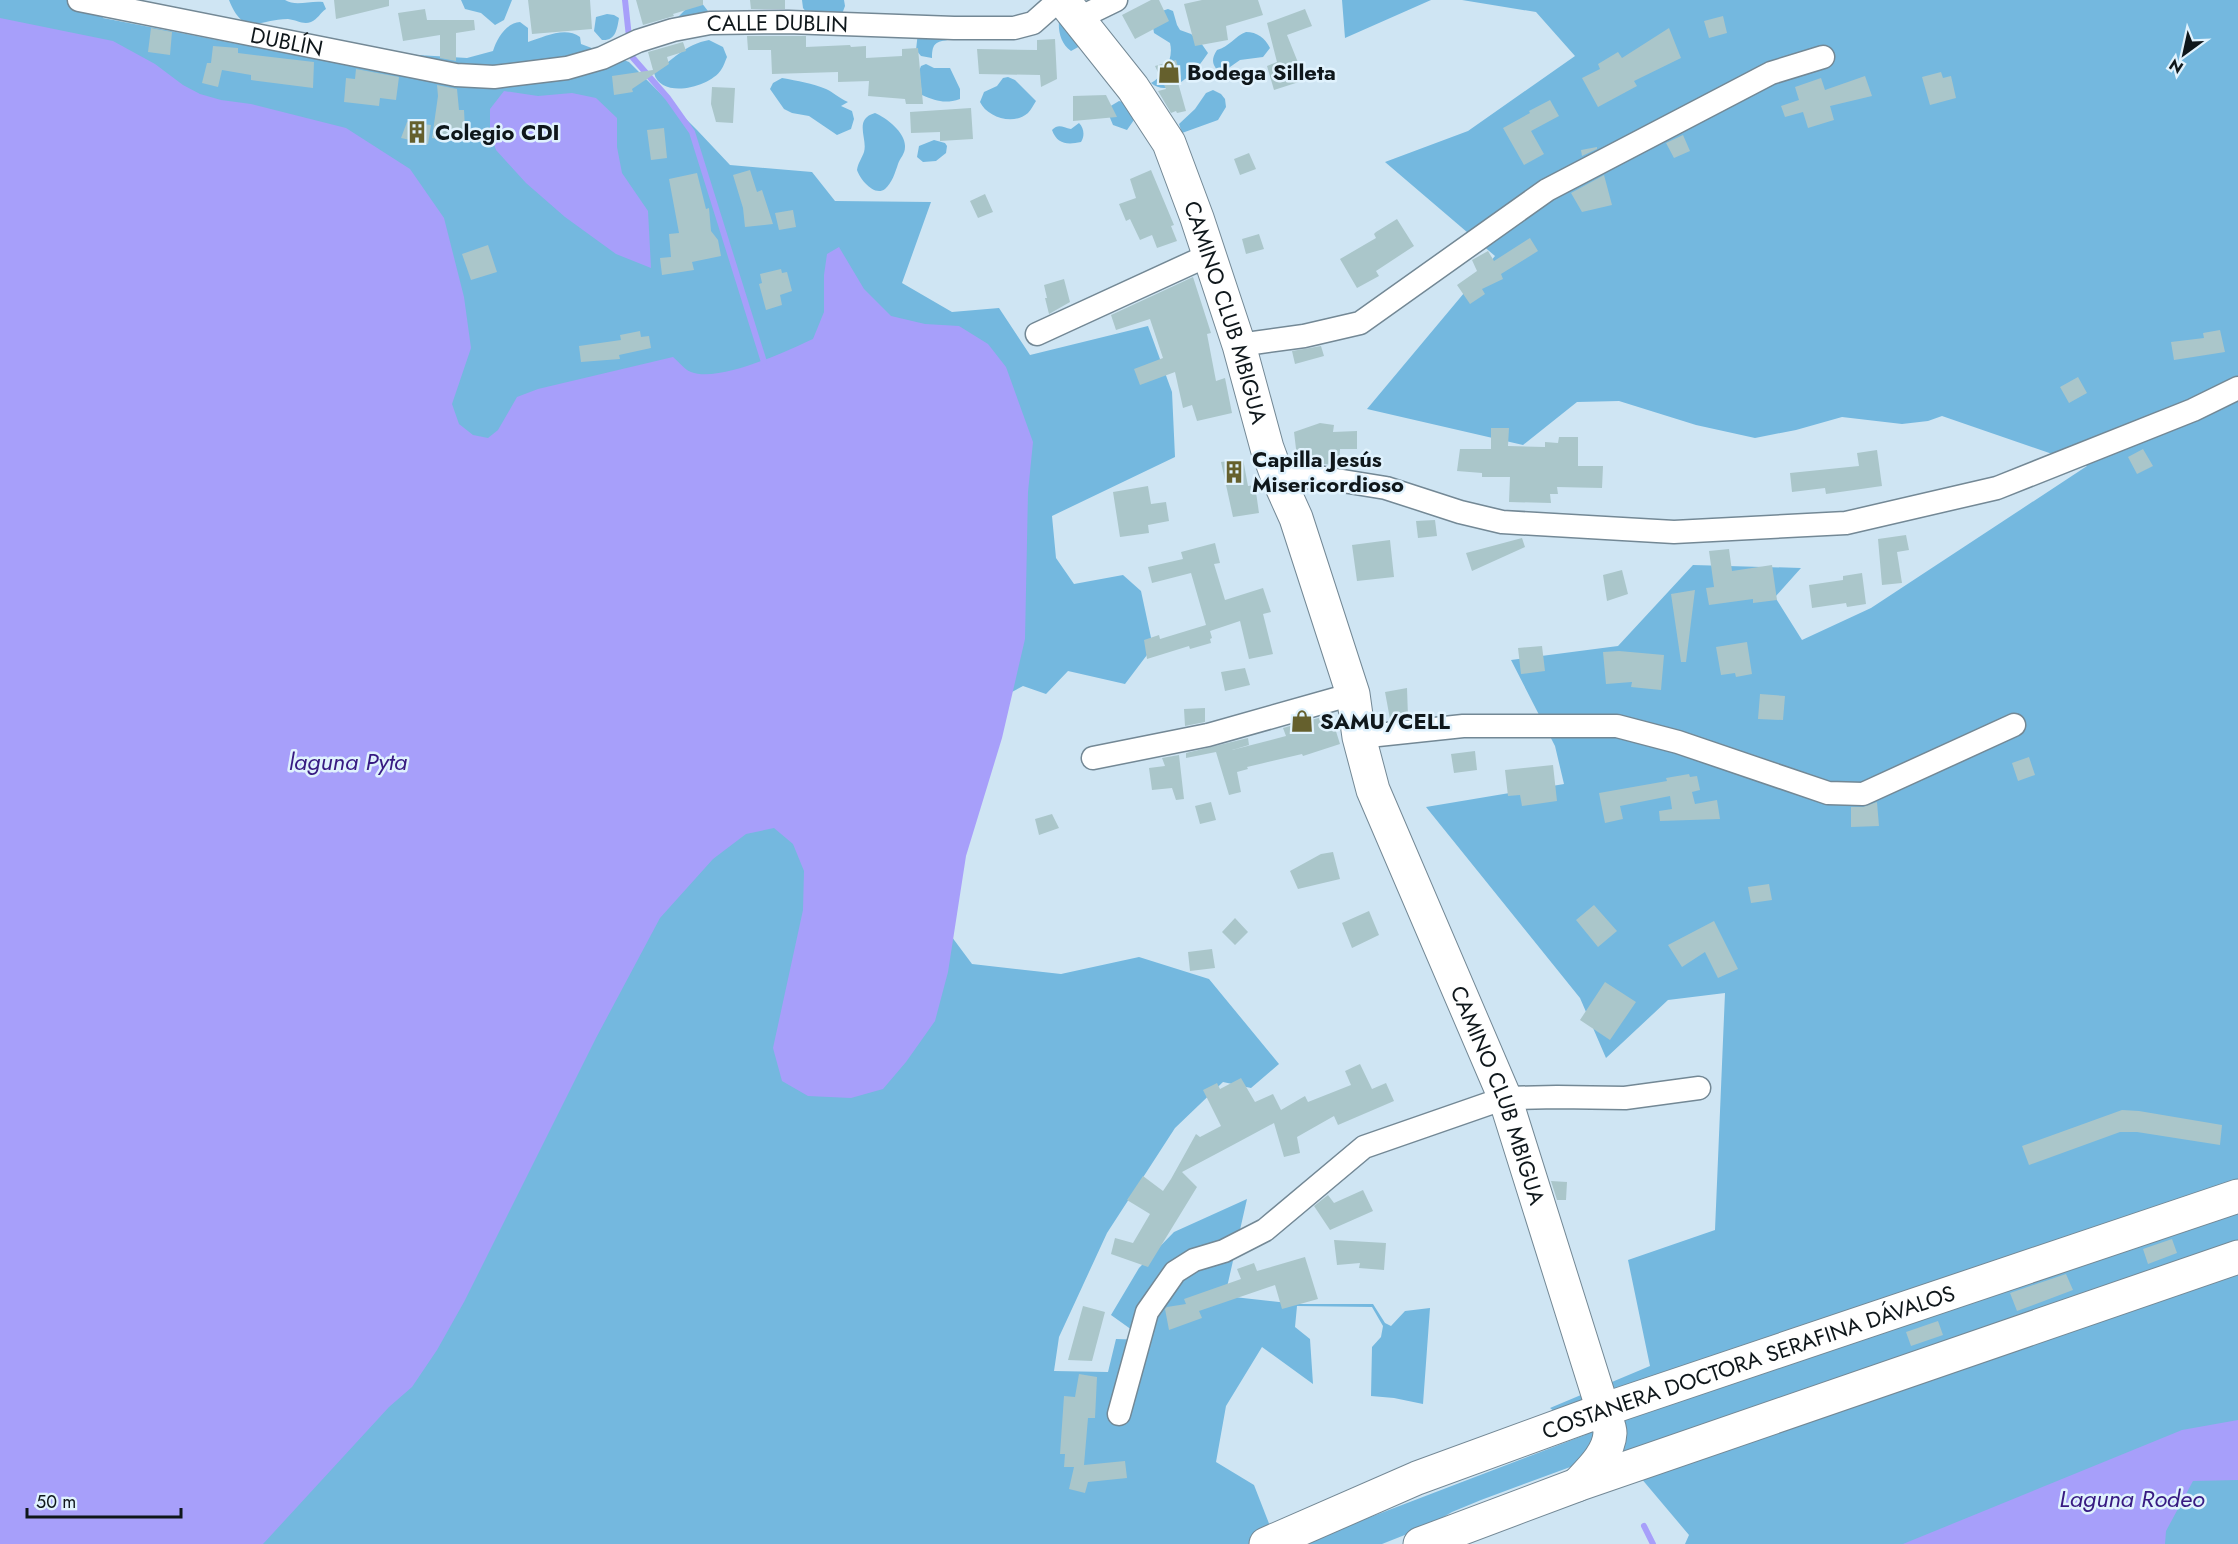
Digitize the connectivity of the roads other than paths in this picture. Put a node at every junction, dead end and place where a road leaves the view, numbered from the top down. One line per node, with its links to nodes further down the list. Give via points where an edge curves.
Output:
1 (79, 0): 5 (street, DUBLÍN, via 456,75)
2 (1116, 0): 3 (street, CALLE DUBLIN)
3 (1066, 6): 5 (street, CALLE DUBLIN, via 1014,28 710,23 638,41 602,58 567,68); 6 (main road, CAMINO CLUB MBIGUA, via 1133,88 1169,143)
4 (1824, 57): 8 (street, via 1772,73 1548,189 1360,323)
5 (494, 77)
6 (1209, 255): 7 (street); 8 (main road, CAMINO CLUB MBIGUA)
7 (1037, 334)
8 (1239, 345): 10 (main road, CAMINO CLUB MBIGUA)
9 (2238, 388): 10 (street, via 2193,410 1997,488 1846,523 1674,532 1502,522 1386,488 1318,477)
10 (1278, 478): 11 (main road, CAMINO CLUB MBIGUA, via 1296,518)
11 (1353, 694): 13 (main road, CAMINO CLUB MBIGUA); 14 (street, via 1208,735)
12 (2014, 725): 13 (street, via 1863,794 1828,793 1678,742 1617,726 1463,726)
13 (1359, 737): 16 (main road, CAMINO CLUB MBIGUA, via 1373,790)
14 (1094, 758)
15 (1699, 1088): 16 (street, via 1625,1098)
16 (1504, 1098): 19 (main road, CAMINO CLUB MBIGUA); 20 (street, via 1364,1147 1265,1230 1175,1272 1147,1312)
17 (2238, 1196): 19 (main road, COSTANERA DOCTORA SERAFINA DÁVALOS)
18 (2238, 1257): 21 (main road)
19 (1603, 1410): 21 (main road, CAMINO CLUB MBIGUA, via 1610,1431 1607,1444 1597,1464); 22 (main road, COSTANERA DOCTORA SERAFINA DÁVALOS, via 1417,1478)
20 (1119, 1414)
21 (1577, 1485): 23 (main road)
22 (1266, 1544)
23 (1420, 1544)

